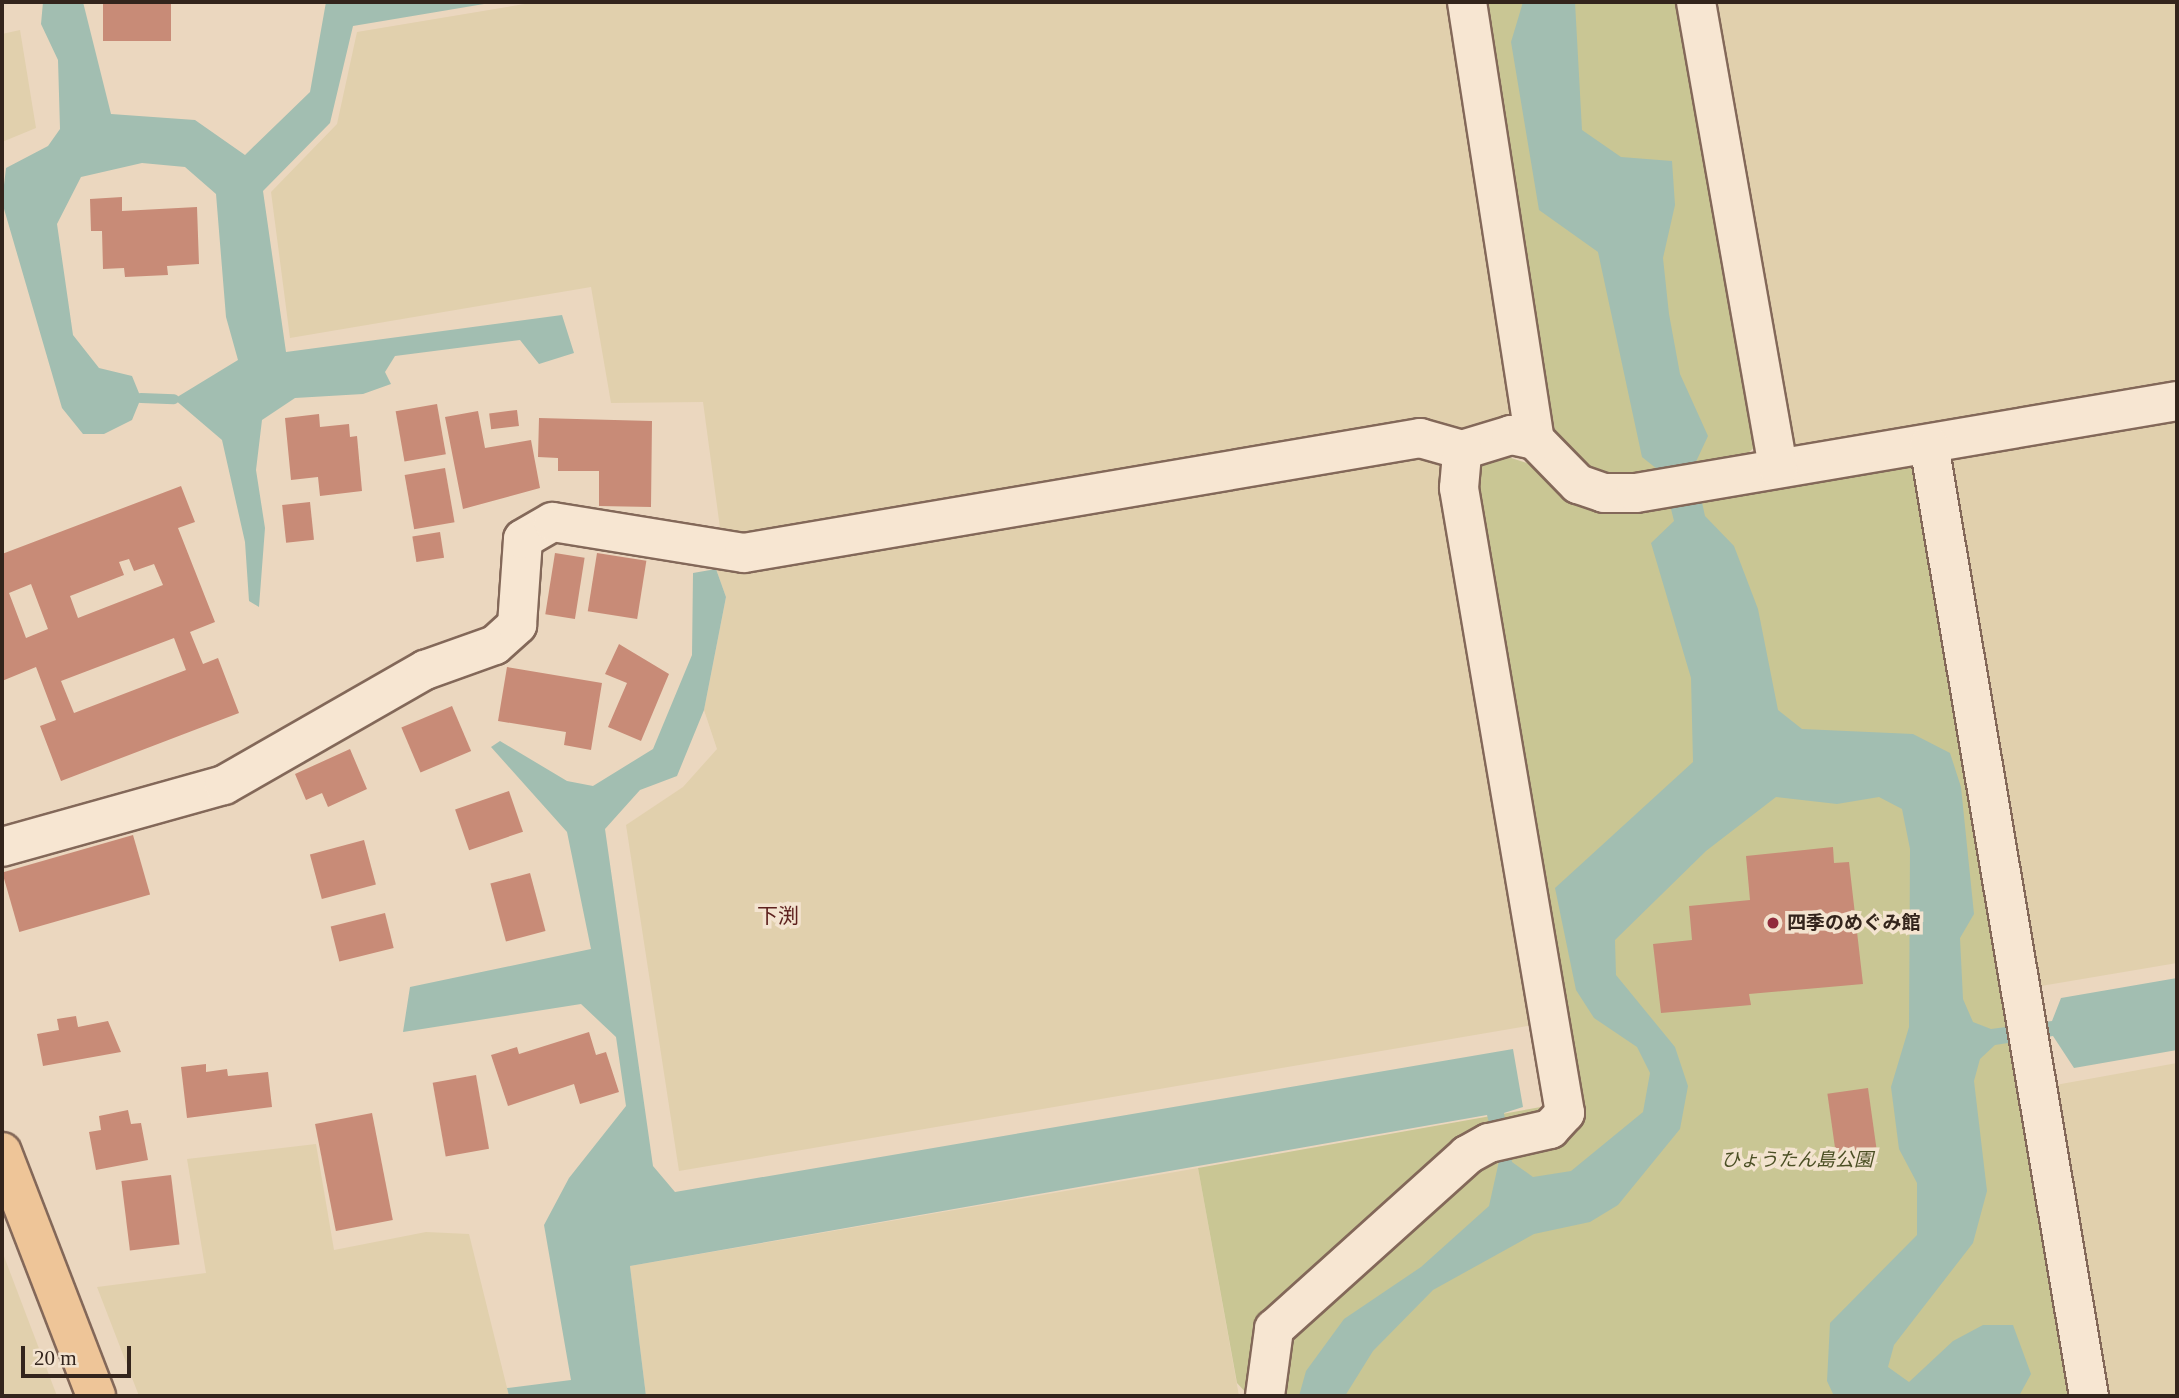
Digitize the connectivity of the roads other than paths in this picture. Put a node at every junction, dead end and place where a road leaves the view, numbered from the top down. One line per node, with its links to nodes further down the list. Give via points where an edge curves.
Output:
1 (1466, 2): 4 (street)
2 (1696, 2): 7 (street)
3 (2177, 401): 5 (street)
4 (1535, 440): 6 (street, via 1511,435); 7 (street, via 1578,484 1604,493 1636,493)
5 (1928, 444): 7 (street); 12 (street)
6 (1462, 450): 8 (street, via 1420,438 744,553 554,522 523,539 517,625 495,645 425,670 224,785); 11 (street, via 1460,488 1565,1113 1550,1129 1502,1140 1467,1155 1274,1329)
7 (1778, 468)
8 (2, 847)
9 (2, 1152): 10 (main road)
10 (96, 1396)
11 (1265, 1396)
12 (2089, 1396)

